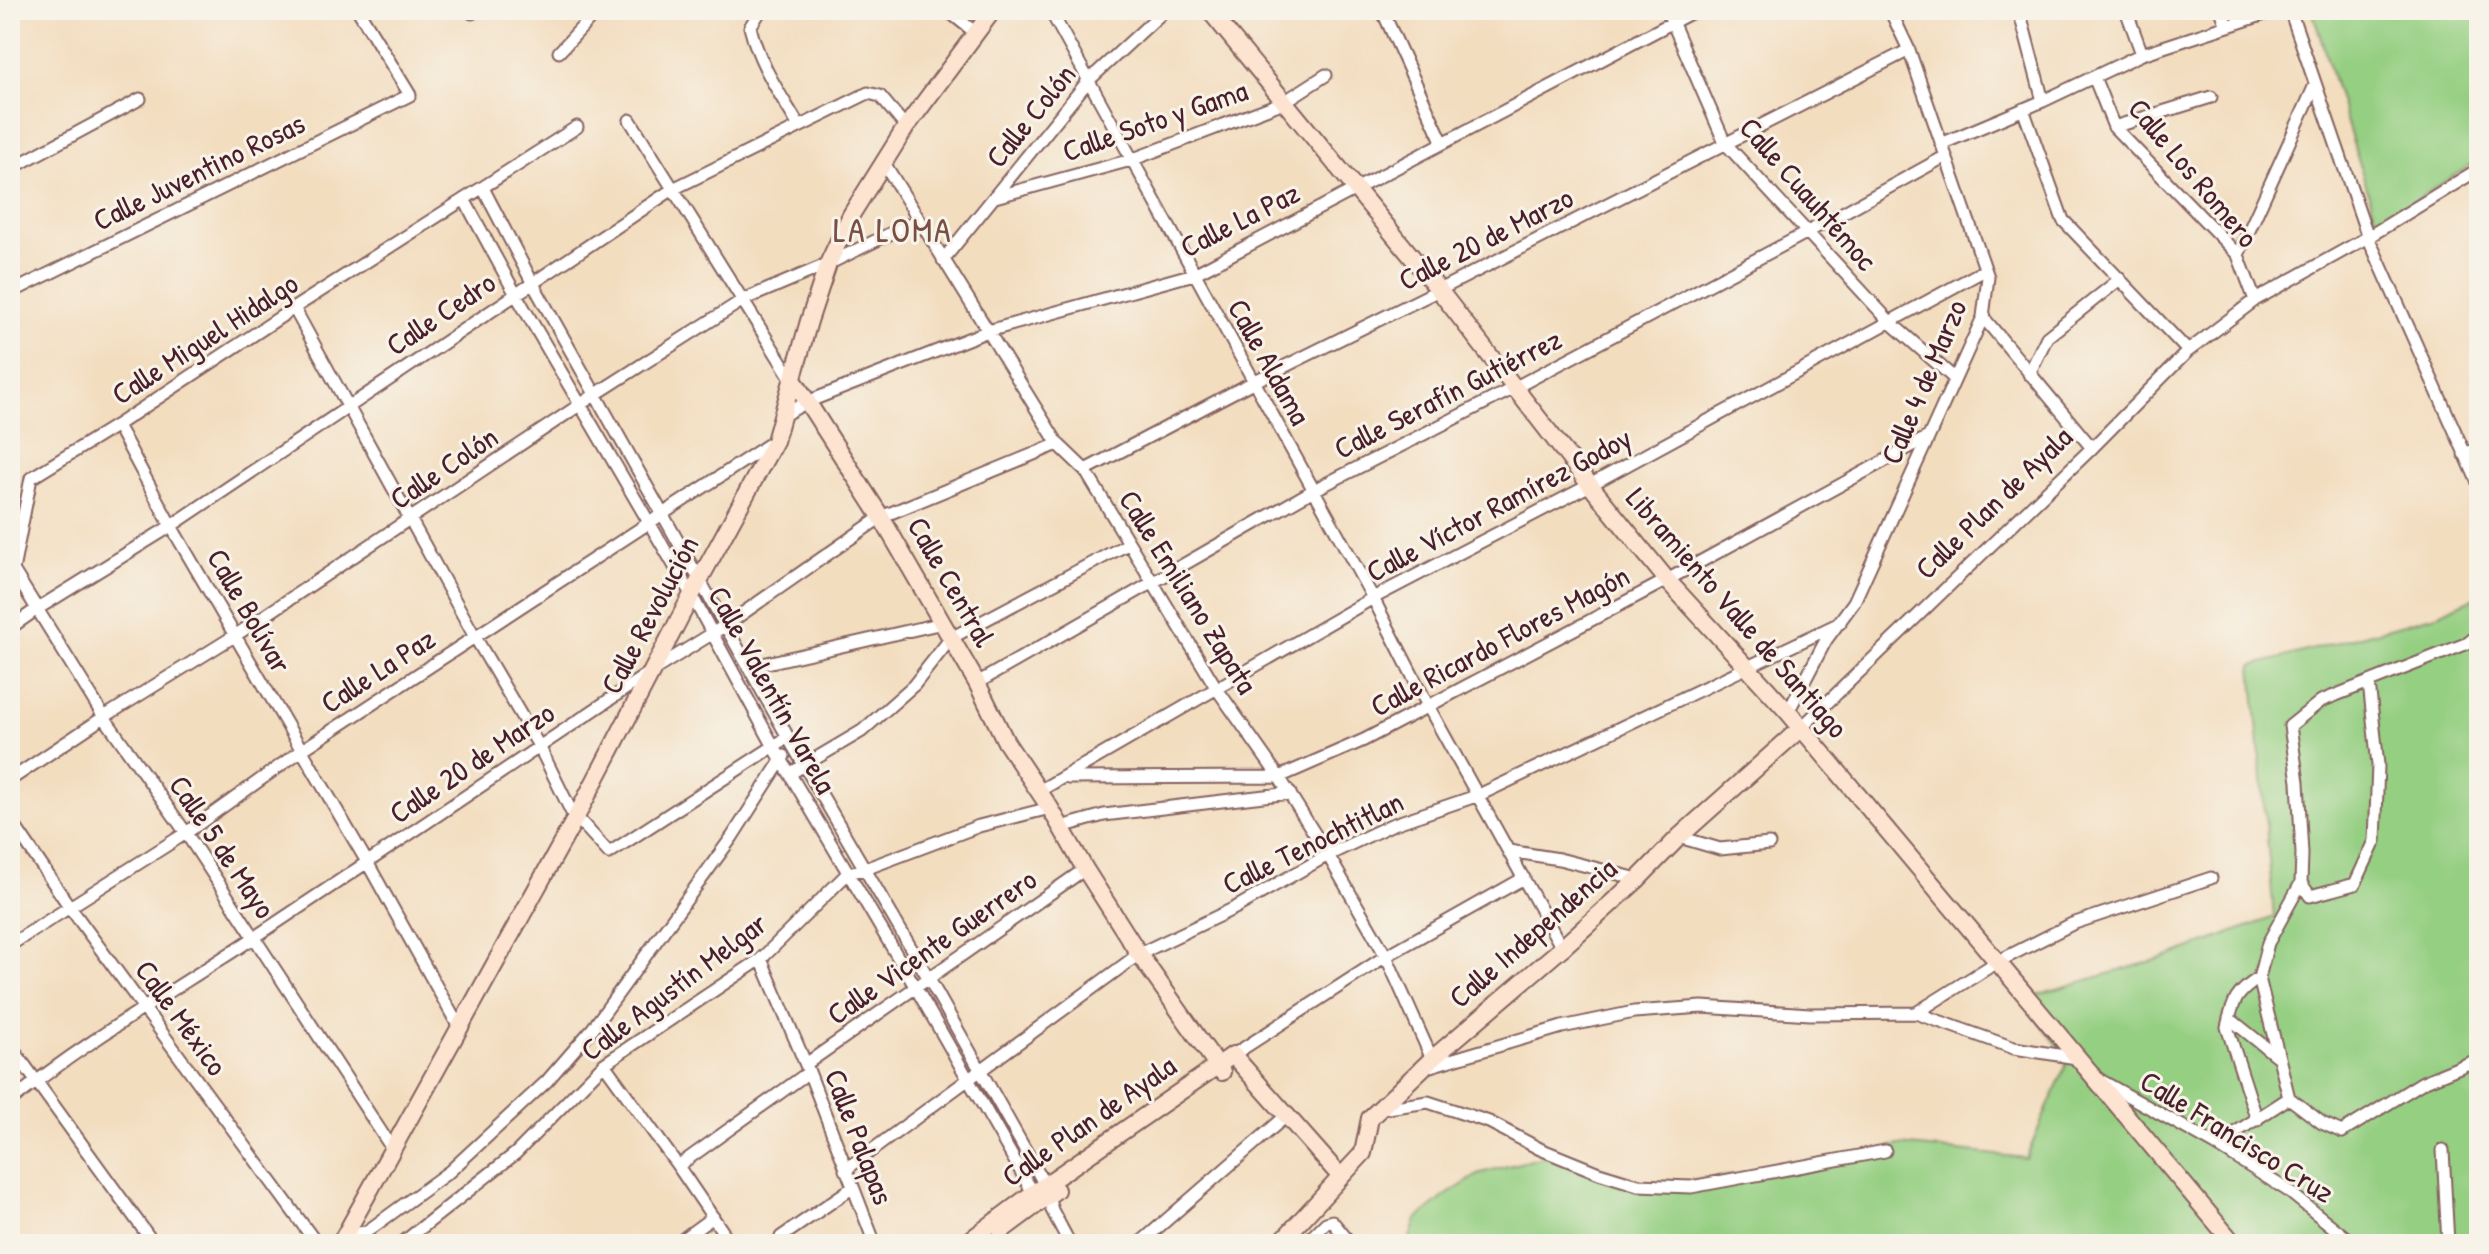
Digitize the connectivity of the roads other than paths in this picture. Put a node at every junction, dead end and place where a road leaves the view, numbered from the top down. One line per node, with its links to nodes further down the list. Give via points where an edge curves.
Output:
1 (358, 10): 62 (street, Calle Juventino Rosas, via 410,95)
2 (598, 10): 22 (street)
3 (761, 10): 34 (street, via 750,27 757,52)
4 (947, 10): 20 (street)
5 (993, 10): 20 (street, Calle Revolución)
6 (1050, 10): 26 (street, Calle Aldama)
7 (1165, 10): 26 (street, Calle Colón)
8 (1209, 10): 31 (street, Libramiento Valle de Santiago)
9 (1382, 10): 38 (street)
10 (1667, 10): 18 (street, Calle Cuauhtémoc)
11 (1696, 10): 18 (street, Calle La Paz)
12 (1890, 10): 21 (street, Calle 4 de Marzo)
13 (2019, 10): 30 (street)
14 (2126, 10): 23 (street)
15 (2221, 10): 19 (street)
16 (2277, 10): 19 (street)
17 (2290, 10): 27 (street)
18 (1672, 24): 38 (street, Calle La Paz); 39 (street, Calle Cuauhtémoc)
19 (2227, 26): 23 (street)
20 (976, 33): 36 (street, Calle Revolución)
21 (1909, 50): 39 (street, Calle 20 de Marzo); 40 (street, Calle 4 de Marzo)
22 (559, 52)
23 (2142, 54): 25 (street)
24 (1326, 75): 31 (street, Calle Soto y Gama)
25 (2094, 77): 30 (street); 37 (street, Calle Los Romero)
26 (1088, 81): 42 (street, Calle Aldama); 49 (street, Calle Colón)
27 (2315, 85): 53 (street); 54 (street)
28 (2211, 97): 37 (street)
29 (140, 99): 44 (street)
30 (2043, 101): 32 (street)
31 (1284, 102): 42 (street, Calle Soto y Gama); 47 (street, Libramiento Valle de Santiago)
32 (2023, 109): 40 (street); 59 (street, via 2063,220)
33 (630, 120): 48 (street, Calle Central)
34 (799, 126): 36 (street, Calle Cedro, via 868,93 880,96); 48 (street, Calle Cedro)
35 (577, 127): 46 (street, Calle Miguel Hidalgo)
36 (906, 127): 43 (street, Calle Revolución)
37 (2114, 127): 54 (street, Calle Los Romero)
38 (1443, 143): 47 (street, Calle La Paz)
39 (1725, 143): 52 (street, Calle Cuauhtémoc); 61 (street, Calle 20 de Marzo)
40 (1941, 144): 41 (street, Calle 4 de Marzo)
41 (1946, 156): 52 (street, Calle Serafín Gutiérrez); 57 (street, Calle 4 de Marzo)
42 (1131, 160): 49 (street, Calle Soto y Gama); 58 (street, Calle Aldama)
43 (884, 163): 51 (street, Calle Emiliano Zapata); 56 (street, Calle Revolución)
44 (10, 169)
45 (2479, 169): 53 (street, Calle Plan de Ayala)
46 (483, 188): 50 (street, Calle Miguel Hidalgo); 60 (street, Calle Valentín Varela)
47 (1356, 188): 58 (street, Calle La Paz); 61 (street, Libramiento Valle de Santiago)
48 (673, 189): 60 (street, Calle Cedro); 64 (street, Calle Central)
49 (995, 197): 55 (street, Calle Colón)
50 (464, 199): 63 (street, Calle Valentín Varela); 66 (street, Calle Miguel Hidalgo)
51 (918, 220): 55 (street, Calle Emiliano Zapata); 56 (street, Calle Colón)
52 (1806, 233): 68 (street, Calle Cuauhtémoc); 75 (street, Calle Serafín Gutiérrez)
53 (2368, 237): 65 (street, Calle Plan de Ayala); 87 (street)
54 (2238, 255): 65 (street, Calle Los Romero)
55 (943, 260): 69 (street, Calle Emiliano Zapata)
56 (828, 264): 64 (street, Calle Colón); 73 (street, Calle Revolución)
57 (1985, 270): 67 (street, Calle 4 de Marzo); 68 (street, Calle Víctor Ramírez Godoy)
58 (1194, 274): 69 (street, Calle La Paz); 74 (street, Calle Aldama)
59 (2120, 279): 70 (street); 71 (street, via 2047,337)
60 (532, 282): 63 (street, Calle Cedro); 76 (street, Calle Valentín Varela)
61 (1439, 290): 74 (street, Calle 20 de Marzo); 75 (street, Libramiento Valle de Santiago)
62 (10, 293)
63 (515, 293): 78 (street, Calle Valentín Varela); 79 (street, Calle Cedro)
64 (743, 300): 73 (street, Calle Central); 76 (street, Calle Colón)
65 (2255, 300): 70 (street, Calle Plan de Ayala)
66 (294, 308): 79 (street); 81 (street, Calle Miguel Hidalgo)
67 (1983, 317): 71 (street); 72 (street, Calle 4 de Marzo)
68 (1891, 323): 72 (street, Calle Cuauhtémoc); 89 (street, Calle Víctor Ramírez Godoy)
69 (988, 331): 77 (street, Calle La Paz); 84 (street, Calle Emiliano Zapata)
70 (2188, 351): 85 (street, Calle Plan de Ayala)
71 (2029, 374): 85 (street)
72 (1955, 379): 82 (street, Calle 4 de Marzo)
73 (794, 381): 77 (street, Calle Central); 80 (street, Calle Revolución)
74 (1253, 382): 88 (street, Calle 20 de Marzo); 91 (street, Calle Aldama)
75 (1516, 387): 89 (street, Libramiento Valle de Santiago); 91 (street, Calle Serafín Gutiérrez)
76 (596, 394): 78 (street, Calle Colón); 92 (street, Calle Valentín Varela)
77 (807, 402): 80 (street, Calle La Paz); 93 (street, Calle Central)
78 (581, 404): 94 (street, Calle Colón); 95 (street, Calle Valentín Varela)
79 (349, 405): 94 (street); 96 (street, Calle Cedro)
80 (782, 416): 83 (street, Calle Revolución)
81 (117, 425): 96 (street, Calle Bolívar); 98 (street, Calle Miguel Hidalgo, via 31,478)
82 (1928, 437): 100 (street, Calle Ricardo Flores Magón); 105 (street, Calle 4 de Marzo, via 1866,578)
83 (775, 441): 92 (street, Calle La Paz); 99 (street, Calle Revolución)
84 (1058, 444): 88 (street, Calle Emiliano Zapata); 93 (street, Calle 20 de Marzo)
85 (2092, 448): 122 (street, Calle Plan de Ayala)
86 (2479, 448): 87 (street)
87 (2464, 454): 90 (street)
88 (1085, 470): 97 (street, Calle Emiliano Zapata)
89 (1590, 485): 100 (street, Libramiento Valle de Santiago); 103 (street, Calle Víctor Ramírez Godoy)
90 (2479, 485)
91 (1312, 491): 101 (street, Calle Serafín Gutiérrez); 103 (street, Calle Aldama)
92 (662, 514): 95 (street, Calle La Paz); 99 (street, Calle Valentín Varela)
93 (881, 517): 106 (street, Calle 20 de Marzo); 108 (street, Calle Central)
94 (411, 520): 111 (street, Calle Colón); 112 (street)
95 (649, 523): 102 (street, Calle Valentín Varela); 112 (street, Calle La Paz)
96 (171, 526): 104 (street, Calle Cedro); 111 (street, Calle Bolívar)
97 (1128, 544): 101 (street, Calle Emiliano Zapata); 108 (street)
98 (13, 570): 104 (street, Calle 5 de Mayo)
99 (700, 579): 102 (street, Calle Revolución); 106 (street, Calle Valentín Varela)
100 (1667, 580): 114 (street, Libramiento Valle de Santiago); 119 (street, Calle Ricardo Flores Magón)
101 (1154, 583): 116 (street, Calle Serafín Gutiérrez); 118 (street, Calle Emiliano Zapata)
102 (692, 596): 109 (street, Calle Valentín Varela); 115 (street, Calle Revolución)
103 (1373, 598): 118 (street, Calle Víctor Ramírez Godoy); 119 (street, Calle Aldama)
104 (37, 609): 107 (street, Calle Cedro); 121 (street, Calle 5 de Mayo)
105 (1840, 623): 114 (street, Calle Tenochtitlan); 120 (street, Calle 4 de Marzo)
106 (726, 625): 109 (street, Calle 20 de Marzo); 113 (street, Calle Valentín Varela)
107 (10, 628)
108 (947, 631): 113 (street); 116 (street, Calle Central); 128 (street, via 914,685 862,731)
109 (713, 634): 115 (street, Calle 20 de Marzo); 125 (street, Calle Valentín Varela)
110 (2479, 634): 117 (street)
111 (236, 635): 121 (street, Calle Colón); 126 (street, Calle Bolívar)
112 (475, 637): 124 (street); 126 (street, Calle La Paz)
113 (749, 667): 123 (street, Calle Valentín Varela)
114 (1748, 668): 120 (street, Libramiento Valle de Santiago); 135 (street, Calle Tenochtitlan)
115 (652, 671): 124 (street, Calle 20 de Marzo); 138 (street, Calle Revolución)
116 (977, 683): 133 (street, Calle Central, via 1006,742)
117 (2369, 683): 152 (street, via 2321,701 2290,726 2298,782); 152 (street, via 2378,765 2375,841 2355,884 2310,896)
118 (1217, 689): 130 (street, Calle Emiliano Zapata); 131 (street, Calle Víctor Ramírez Godoy)
119 (1428, 706): 130 (street, Calle Ricardo Flores Magón); 135 (street, Calle Aldama)
120 (1788, 712): 122 (street, Libramiento Valle de Santiago)
121 (104, 717): 132 (street, Calle Colón); 140 (street, Calle 5 de Mayo)
122 (1801, 728): 141 (street, Calle Plan de Ayala); 160 (street, Libramiento Valle de Santiago)
123 (790, 742): 125 (street); 127 (street); 128 (street, Calle Valentín Varela)
124 (539, 746): 138 (street); 145 (street, Calle 20 de Marzo)
125 (774, 747): 127 (street, Calle Valentín Varela); 138 (street, via 609,853)
126 (302, 750): 140 (street, Calle La Paz); 145 (street, Calle Bolívar)
127 (782, 758): 129 (street, Calle Valentín Varela); 197 (street, via 695,888 593,1028 547,1081 450,1171 366,1232)
128 (805, 765): 129 (street); 146 (street, Calle Valentín Varela)
129 (791, 773): 148 (street, Calle Valentín Varela)
130 (1279, 777): 131 (street, Calle Ricardo Flores Magón); 134 (street, Calle Emiliano Zapata)
131 (1065, 778): 133 (street, Calle Víctor Ramírez Godoy)
132 (10, 780)
133 (1039, 791): 136 (street, Calle Central)
134 (1290, 793): 139 (street, via 1104,815); 144 (street, Calle Emiliano Zapata)
135 (1479, 795): 143 (street, Calle Aldama); 144 (street, Calle Tenochtitlan, via 1391,825)
136 (1050, 808): 139 (street, Calle Central); 146 (street, via 979,826)
137 (10, 819): 153 (street, Calle México)
138 (575, 819): 167 (street, Calle Revolución)
139 (1061, 827): 147 (street, Calle Central)
140 (186, 833): 153 (street, Calle La Paz); 154 (street, Calle 5 de Mayo)
141 (1679, 837): 142 (street, via 1720,849); 151 (street, Calle Independencia)
142 (1769, 844)
143 (1509, 851): 149 (street, Calle Aldama); 151 (street)
144 (1328, 855): 157 (street, Calle Tenochtitlan); 158 (street, Calle Emiliano Zapata)
145 (367, 862): 154 (street, Calle 20 de Marzo); 167 (street, Calle Bolívar)
146 (865, 869): 148 (street); 162 (street, Calle Valentín Varela)
147 (1085, 869): 157 (street, Calle Central); 162 (street, Calle Vicente Guerrero)
148 (848, 873): 159 (street, Calle Agustín Melgar); 163 (street, Calle Valentín Varela)
149 (1524, 878): 156 (street, Calle Aldama); 158 (street, Calle Plan de Ayala)
150 (2211, 878): 160 (street, via 2072,924)
151 (1638, 879): 156 (street, Calle Independencia)
152 (2301, 883): 161 (street, via 2268,943)
153 (69, 906): 155 (street, Calle La Paz); 164 (street, Calle México)
154 (255, 937): 164 (street, Calle 20 de Marzo); 187 (street, Calle 5 de Mayo)
155 (10, 945)
156 (1562, 948): 174 (street, Calle Independencia)
157 (1139, 954): 176 (street, Calle Central); 177 (street, Calle Tenochtitlan)
158 (1386, 956): 169 (street, Calle Plan de Ayala); 174 (street, Calle Emiliano Zapata)
159 (761, 959): 173 (street, Calle Agustín Melgar); 175 (street, Calle Palapas)
160 (1997, 962): 165 (street); 170 (street, Libramiento Valle de Santiago)
161 (2259, 978): 166 (street, via 2241,990); 171 (street)
162 (929, 979): 163 (street, Calle Vicente Guerrero); 177 (street, Calle Valentín Varela)
163 (916, 988): 175 (street, Calle Vicente Guerrero); 179 (street, Calle Valentín Varela)
164 (143, 1007): 180 (street, Calle 20 de Marzo); 199 (street, Calle México)
165 (1916, 1013): 170 (street, via 2014,1048); 174 (street, via 1702,1007 1634,1012)
166 (2229, 1018): 171 (street); 185 (street, via 2227,1027)
167 (460, 1029): 187 (street, Calle Revolución)
168 (10, 1045): 180 (street)
169 (1239, 1054): 176 (street, Calle Plan de Ayala); 184 (street)
170 (2077, 1058): 178 (street, Libramiento Valle de Santiago)
171 (2280, 1058): 181 (street)
172 (2479, 1059): 181 (street, via 2423,1082 2342,1132)
173 (604, 1064): 190 (street); 200 (street, Calle Agustín Melgar, via 516,1153)
174 (1427, 1064): 183 (street, Calle Independencia)
175 (807, 1068): 190 (street, Calle Vicente Guerrero); 191 (street, Calle Palapas)
176 (1219, 1068): 194 (street, Calle Plan de Ayala)
177 (980, 1071): 179 (street, Calle Tenochtitlan); 194 (street, Calle Valentín Varela)
178 (2091, 1075): 186 (street, Calle Francisco Cruz); 211 (street, Libramiento Valle de Santiago)
179 (967, 1080): 191 (street, Calle Tenochtitlan); 194 (street, Calle Valentín Varela)
180 (36, 1081): 182 (street, Calle 20 de Marzo); 198 (street)
181 (2289, 1098): 185 (street)
182 (10, 1102)
183 (1380, 1109): 189 (street, via 1428,1102 1638,1185 1691,1187); 192 (street, via 1370,1118 1363,1153)
184 (1286, 1116): 192 (street); 207 (street)
185 (2257, 1120): 186 (street)
186 (2216, 1145): 212 (street, Calle Francisco Cruz, via 2287,1190)
187 (393, 1150): 197 (street, Calle Revolución)
188 (2443, 1150): 213 (street)
189 (1885, 1151)
190 (678, 1166): 195 (street)
191 (845, 1170): 193 (street, Calle Palapas)
192 (1341, 1177): 208 (street)
193 (852, 1188): 196 (street); 203 (street, Calle Palapas)
194 (1044, 1197): 204 (street, Calle Plan de Ayala); 205 (street, Calle Plan de Ayala); 206 (street)
195 (713, 1217): 201 (street); 202 (street)
196 (781, 1237)
197 (343, 1240)
198 (154, 1244)
199 (317, 1244)
200 (401, 1244)
201 (676, 1244)
202 (731, 1244)
203 (875, 1244)
204 (965, 1244)
205 (983, 1244)
206 (1070, 1244)
207 (1139, 1244)
208 (1279, 1244)
209 (1305, 1244): 210 (street, via 1332,1221)
210 (1351, 1244)
211 (2234, 1244)
212 (2354, 1244)
213 (2448, 1244)

